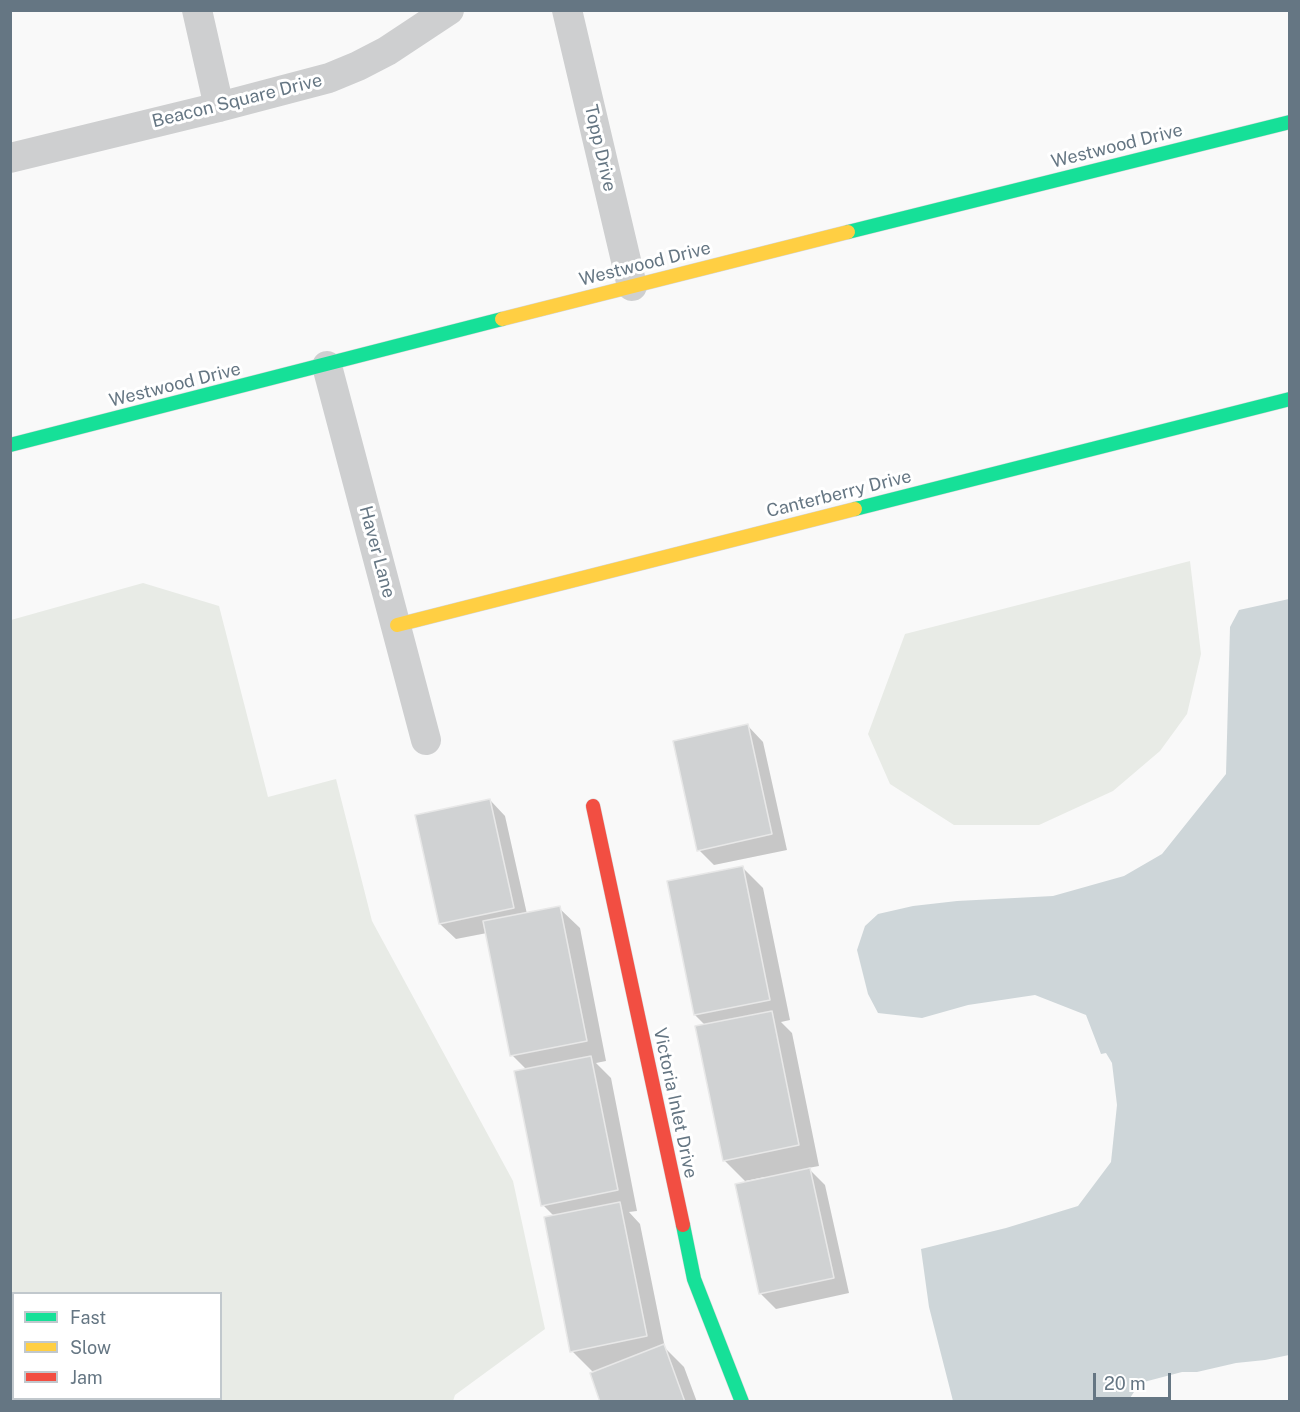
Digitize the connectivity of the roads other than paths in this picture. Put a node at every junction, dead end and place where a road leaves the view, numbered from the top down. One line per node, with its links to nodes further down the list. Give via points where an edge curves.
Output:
1 (197, 10): 4 (street)
2 (449, 10): 4 (street, Beacon Square Drive, via 358,66 329,78)
3 (567, 10): 7 (street, Topp Drive)
4 (219, 107): 6 (street, Beacon Square Drive)
5 (1290, 122): 7 (street, Westwood Drive)
6 (10, 158)
7 (632, 286): 8 (street, Westwood Drive)
8 (327, 366): 10 (street, Westwood Drive); 11 (street, Haver Lane)
9 (1290, 399): 11 (street, Canterberry Drive)
10 (10, 445)
11 (397, 625): 12 (street, Haver Lane)
12 (426, 740)
13 (593, 806): 14 (street, Victoria Inlet Drive, via 694,1279)
14 (742, 1401)

